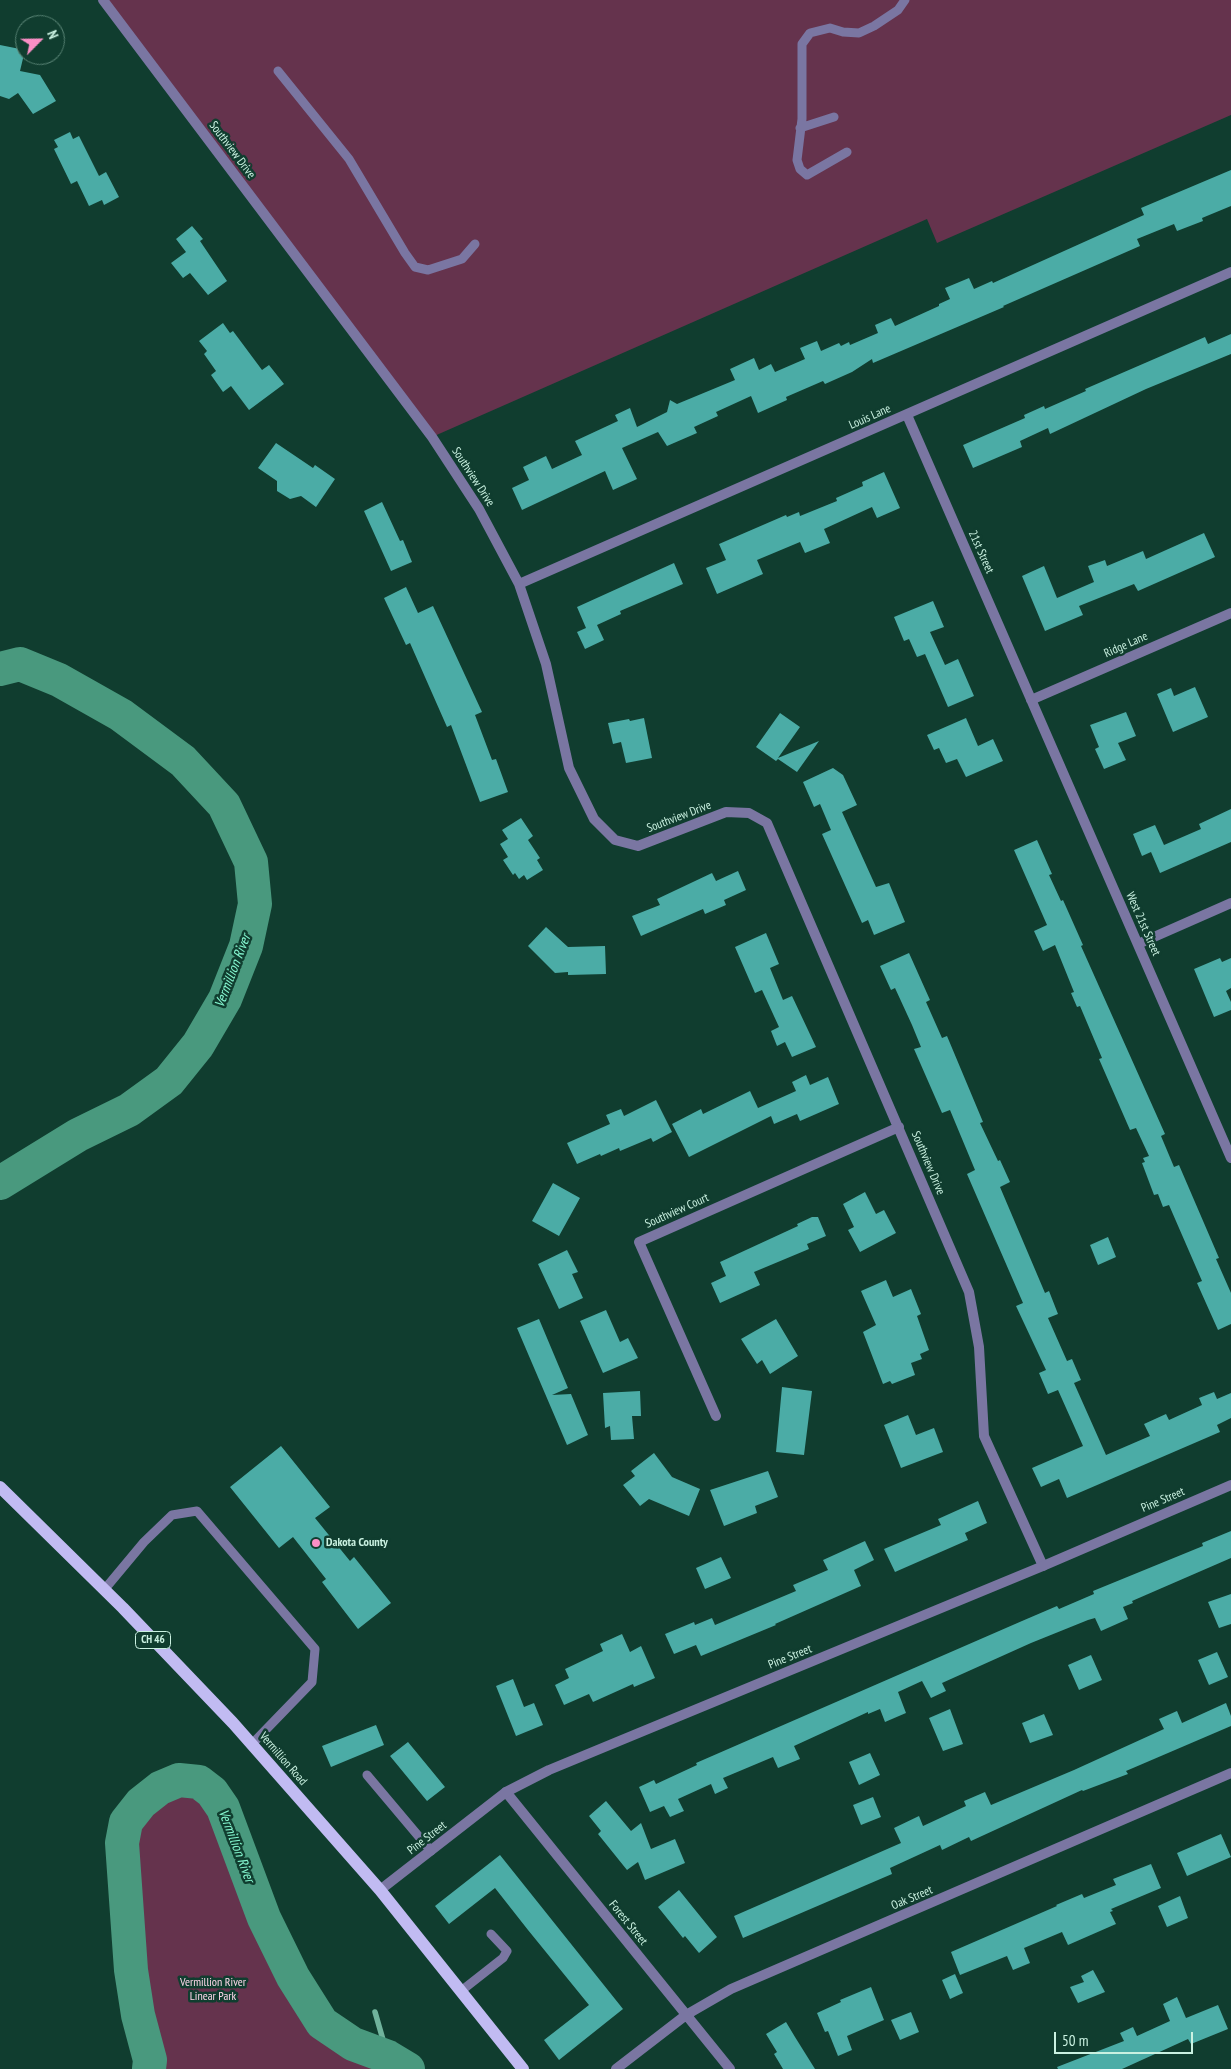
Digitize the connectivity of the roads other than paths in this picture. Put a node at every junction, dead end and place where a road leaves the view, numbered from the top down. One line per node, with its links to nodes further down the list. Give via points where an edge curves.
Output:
1 (103, 0): 10 (street, Southview Drive, via 432,437 480,509)
2 (904, 0): 5 (lane, via 898,10 859,33 830,28 810,33 802,44)
3 (278, 71): 7 (lane, via 349,159 404,254 415,267 428,270 462,258)
4 (834, 117): 5 (lane)
5 (800, 128): 6 (lane, via 797,160 807,175)
6 (847, 152)
7 (475, 244)
8 (1231, 272): 9 (street, Louis Lane)
9 (907, 415): 10 (street, Louis Lane); 12 (street, 21st Street)
10 (519, 584): 15 (street, Southview Drive, via 546,664 569,768 594,819 615,840 638,846 726,812 749,813 767,823)
11 (1231, 613): 12 (street, Ridge Lane)
12 (1032, 700): 14 (street, West 21st Street)
13 (1231, 903): 14 (street)
14 (1138, 944): 16 (street, West 21st Street)
15 (899, 1127): 17 (street, Southview Court, via 639,1242); 20 (street, Southview Drive, via 969,1292 979,1348 984,1436)
16 (1231, 1158)
17 (716, 1416)
18 (1231, 1485): 20 (street, Pine Street)
19 (0, 1487): 21 (main road, Vermillion Road / CH 46)
20 (1043, 1566): 25 (street, Pine Street, via 558,1766)
21 (104, 1590): 22 (main road, Vermillion Road / CH 46); 22 (lane, via 144,1542 172,1515 197,1511 315,1649 312,1682)
22 (252, 1744): 27 (main road, Vermillion Road / CH 46)
23 (1231, 1773): 30 (street, Oak Street, via 740,1986)
24 (367, 1775): 26 (lane)
25 (506, 1792): 26 (street, Pine Street); 30 (street, Forest Street)
26 (431, 1851): 27 (street, Pine Street)
27 (380, 1890): 29 (main road, Vermillion Road / CH 46)
28 (491, 1934): 29 (lane, via 506,1951 503,1958)
29 (461, 1991): 31 (main road, Vermillion Road / CH 46)
30 (686, 2015): 32 (street, Oak Street); 33 (street, Forest Street)
31 (523, 2069)
32 (616, 2069)
33 (730, 2069)

